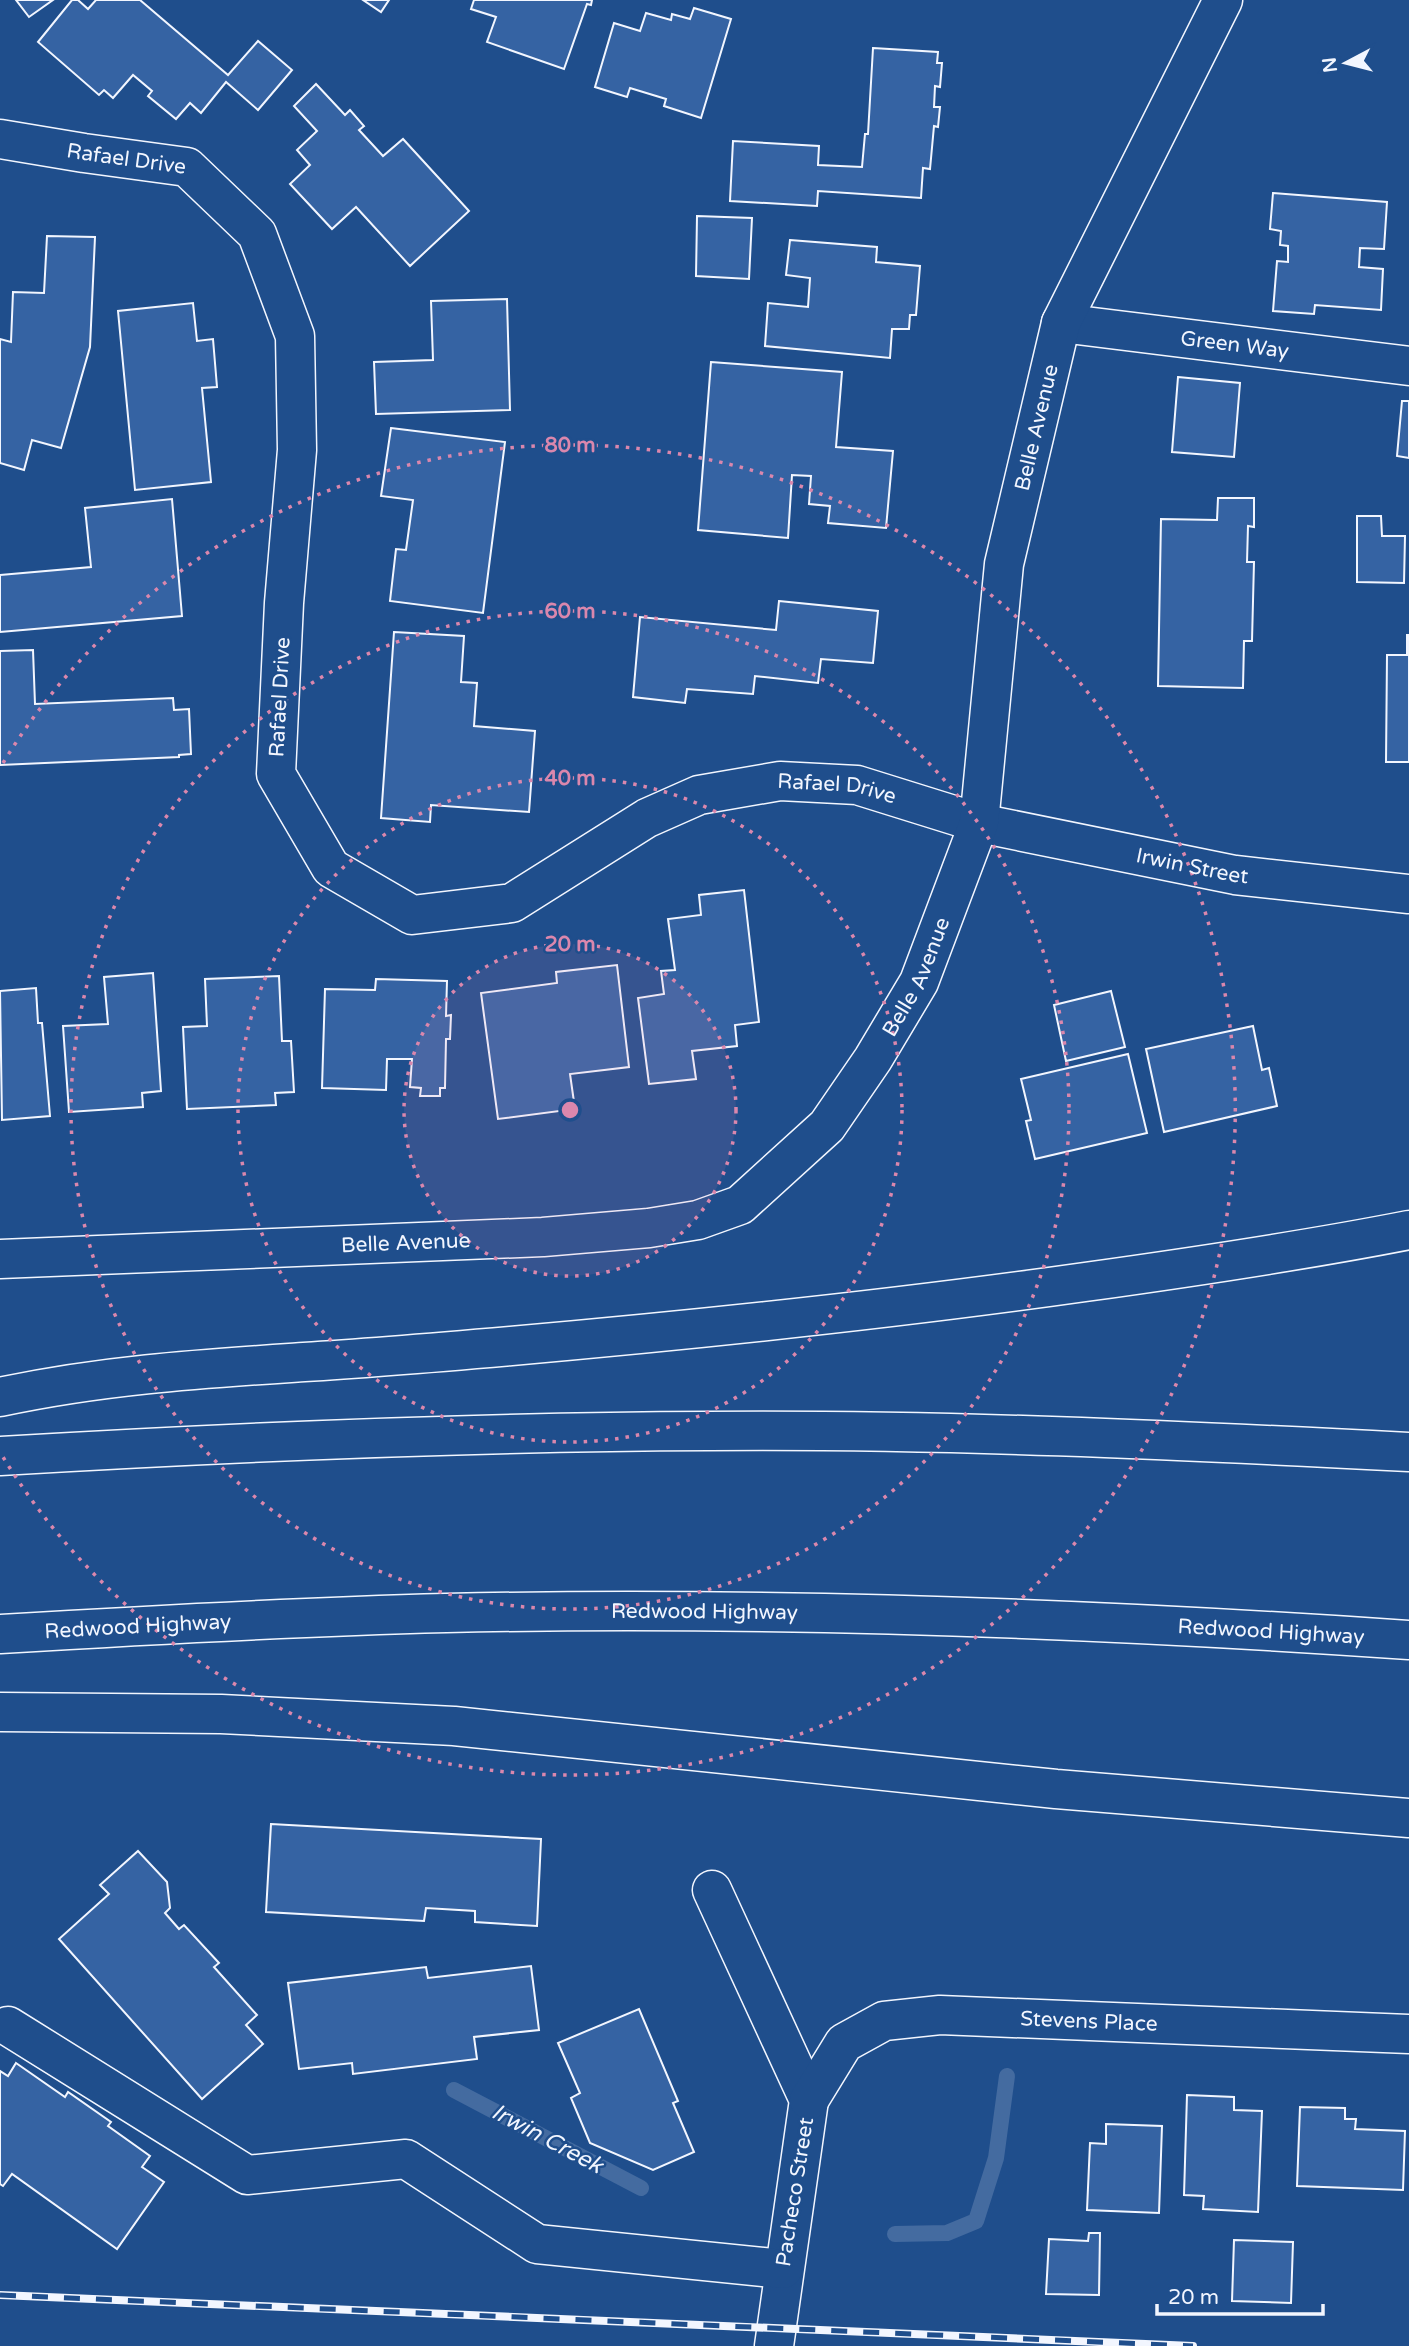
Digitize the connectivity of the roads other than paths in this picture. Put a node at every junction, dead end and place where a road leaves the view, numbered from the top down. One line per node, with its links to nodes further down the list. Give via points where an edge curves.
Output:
1 (1223, 0): 3 (main road, Belle Avenue)
2 (0, 139): 5 (main road, Rafael Drive, via 187,167 257,234 295,337 297,450 276,774 331,868 412,915 512,903 647,818 699,795 780,781 858,785)
3 (1061, 323): 4 (main road, Green Way); 5 (main road, Belle Avenue, via 1004,564)
4 (1409, 366)
5 (979, 823): 6 (main road, Irwin Street, via 1235,875); 8 (main road, Belle Avenue, via 919,982 873,1059 827,1126 740,1205 698,1220 649,1228 543,1237)
6 (1409, 894)
7 (1409, 1230): 9 (main road, via 1138,1275 830,1315 468,1350 181,1369)
8 (0, 1259)
9 (0, 1397)
10 (1409, 1452): 11 (main road, via 953,1433 711,1431 256,1441)
11 (0, 1456)
12 (0, 1634): 13 (main road, Redwood Highway, via 447,1613 688,1612 1173,1624)
13 (1409, 1640)
14 (0, 1712): 15 (main road, via 222,1714 454,1726 1056,1789)
15 (1409, 1818)
16 (712, 1890): 19 (main road, Pacheco Street)
17 (8, 2026): 20 (main road, via 247,2175 406,2159 537,2244)
18 (1409, 2034): 19 (main road, Stevens Place, via 940,2015 884,2021 844,2043)
19 (809, 2100): 20 (main road, Pacheco Street)
20 (783, 2269): 21 (main road, Pacheco Street)
21 (774, 2346)

